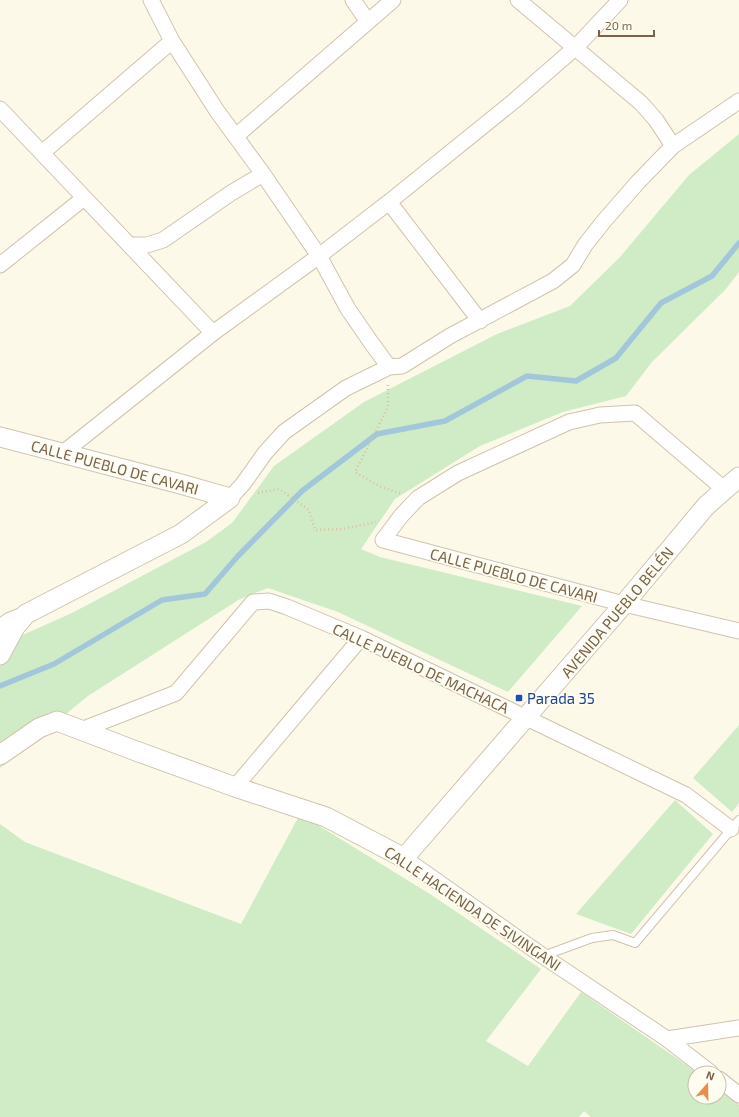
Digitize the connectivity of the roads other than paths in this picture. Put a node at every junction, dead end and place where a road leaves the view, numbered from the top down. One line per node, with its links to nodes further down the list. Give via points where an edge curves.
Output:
1 (152, 0): 7 (street)
2 (353, 0): 6 (street)
3 (393, 0): 6 (street)
4 (518, 0): 8 (street)
5 (620, 0): 8 (street)
6 (368, 22): 11 (street)
7 (172, 41): 11 (street); 13 (street)
8 (576, 47): 12 (street, via 641,103); 16 (street, via 514,101)
9 (739, 101): 12 (street)
10 (0, 109): 13 (street)
11 (236, 136): 14 (street)
12 (673, 146): 20 (street, via 604,221 573,265 553,281)
13 (42, 153): 15 (street)
14 (263, 174): 17 (street, via 231,192 163,240 147,245); 18 (street)
15 (84, 198): 17 (street); 19 (street)
16 (389, 202): 18 (street); 20 (street)
17 (130, 245): 21 (street)
18 (319, 256): 21 (street); 22 (street, via 352,314)
19 (0, 265)
20 (480, 321): 22 (street, via 402,366)
21 (213, 333): 24 (street)
22 (389, 367): 27 (street, via 346,388 284,432)
23 (0, 436): 24 (street, CALLE PUEBLO DE CAVARI)
24 (63, 453): 27 (street, CALLE PUEBLO DE CAVARI)
25 (739, 477): 26 (street, AVENIDA PUEBLO BELÉN)
26 (725, 490): 28 (street, AVENIDA PUEBLO BELÉN, via 706,506); 28 (street, CALLE PUEBLO DE CAVARI, via 635,413 600,415 569,422 458,473 418,498 383,540)
27 (230, 498): 29 (street, via 181,534)
28 (624, 604): 31 (street, CALLE PUEBLO DE CAVARI); 34 (street, AVENIDA PUEBLO BELÉN)
29 (26, 614): 30 (street); 33 (street)
30 (0, 627)
31 (739, 631)
32 (361, 638): 34 (street, CALLE PUEBLO DE MACHACA); 35 (street, CALLE PUEBLO DE MACHACA, via 287,607 269,601 253,602 176,693); 37 (street)
33 (2, 647)
34 (527, 718): 38 (street, CALLE PUEBLO DE MACHACA, via 686,795); 39 (street, AVENIDA PUEBLO BELÉN)
35 (81, 730): 36 (street, CALLE HACIENDA DE SIVINGANI, via 57,721 39,728); 37 (street, CALLE HACIENDA DE SIVINGANI)
36 (0, 755)
37 (235, 787): 39 (street, CALLE HACIENDA DE SIVINGANI, via 326,817)
38 (735, 824): 40 (lane, via 635,943 613,935 592,938)
39 (404, 858): 40 (street, CALLE HACIENDA DE SIVINGANI)
40 (543, 956): 42 (street, CALLE HACIENDA DE SIVINGANI)
41 (739, 1028): 42 (street)
42 (667, 1039): 43 (street, CALLE HACIENDA DE SIVINGANI)
43 (701, 1065)
44 (727, 1085): 45 (street)
45 (739, 1095)

